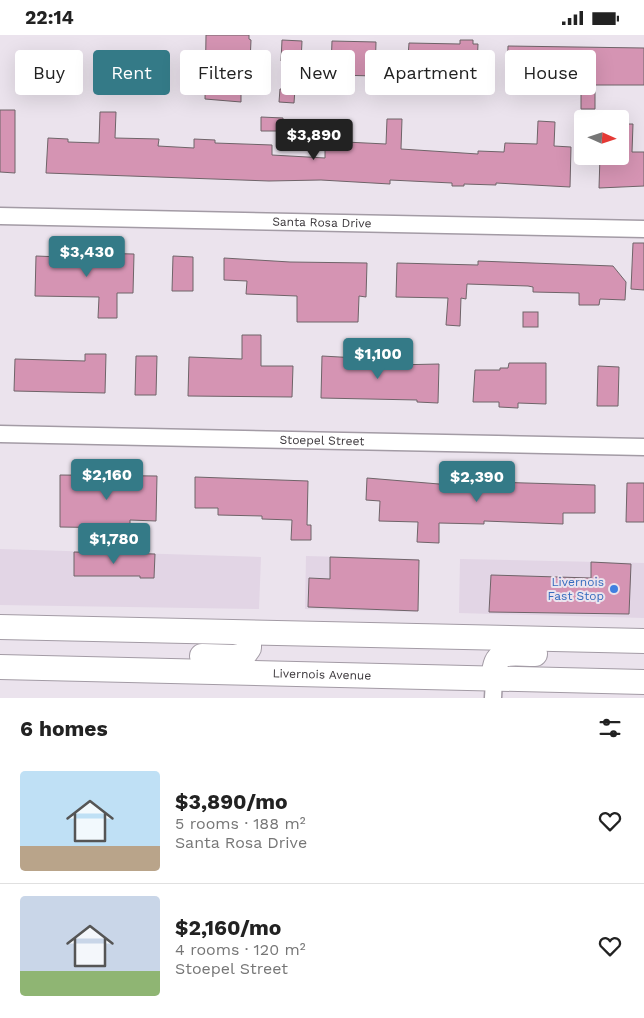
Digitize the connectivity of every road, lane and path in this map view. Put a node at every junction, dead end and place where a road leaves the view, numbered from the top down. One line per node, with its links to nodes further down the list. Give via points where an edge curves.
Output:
1 (0, 216): 2 (street, Santa Rosa Drive)
2 (644, 229)
3 (0, 434): 4 (street, Stoepel Street)
4 (644, 447)
5 (0, 627): 6 (main road)
6 (249, 633): 7 (main road); 10 (main road, via 248,652 234,657 97,654)
7 (644, 641)
8 (644, 653): 12 (main road, via 635,656 507,654 494,664)
9 (0, 667): 10 (main road, Livernois Avenue)
10 (27, 668): 12 (main road, Livernois Avenue)
11 (644, 682): 12 (main road, Livernois Avenue)
12 (494, 689)

